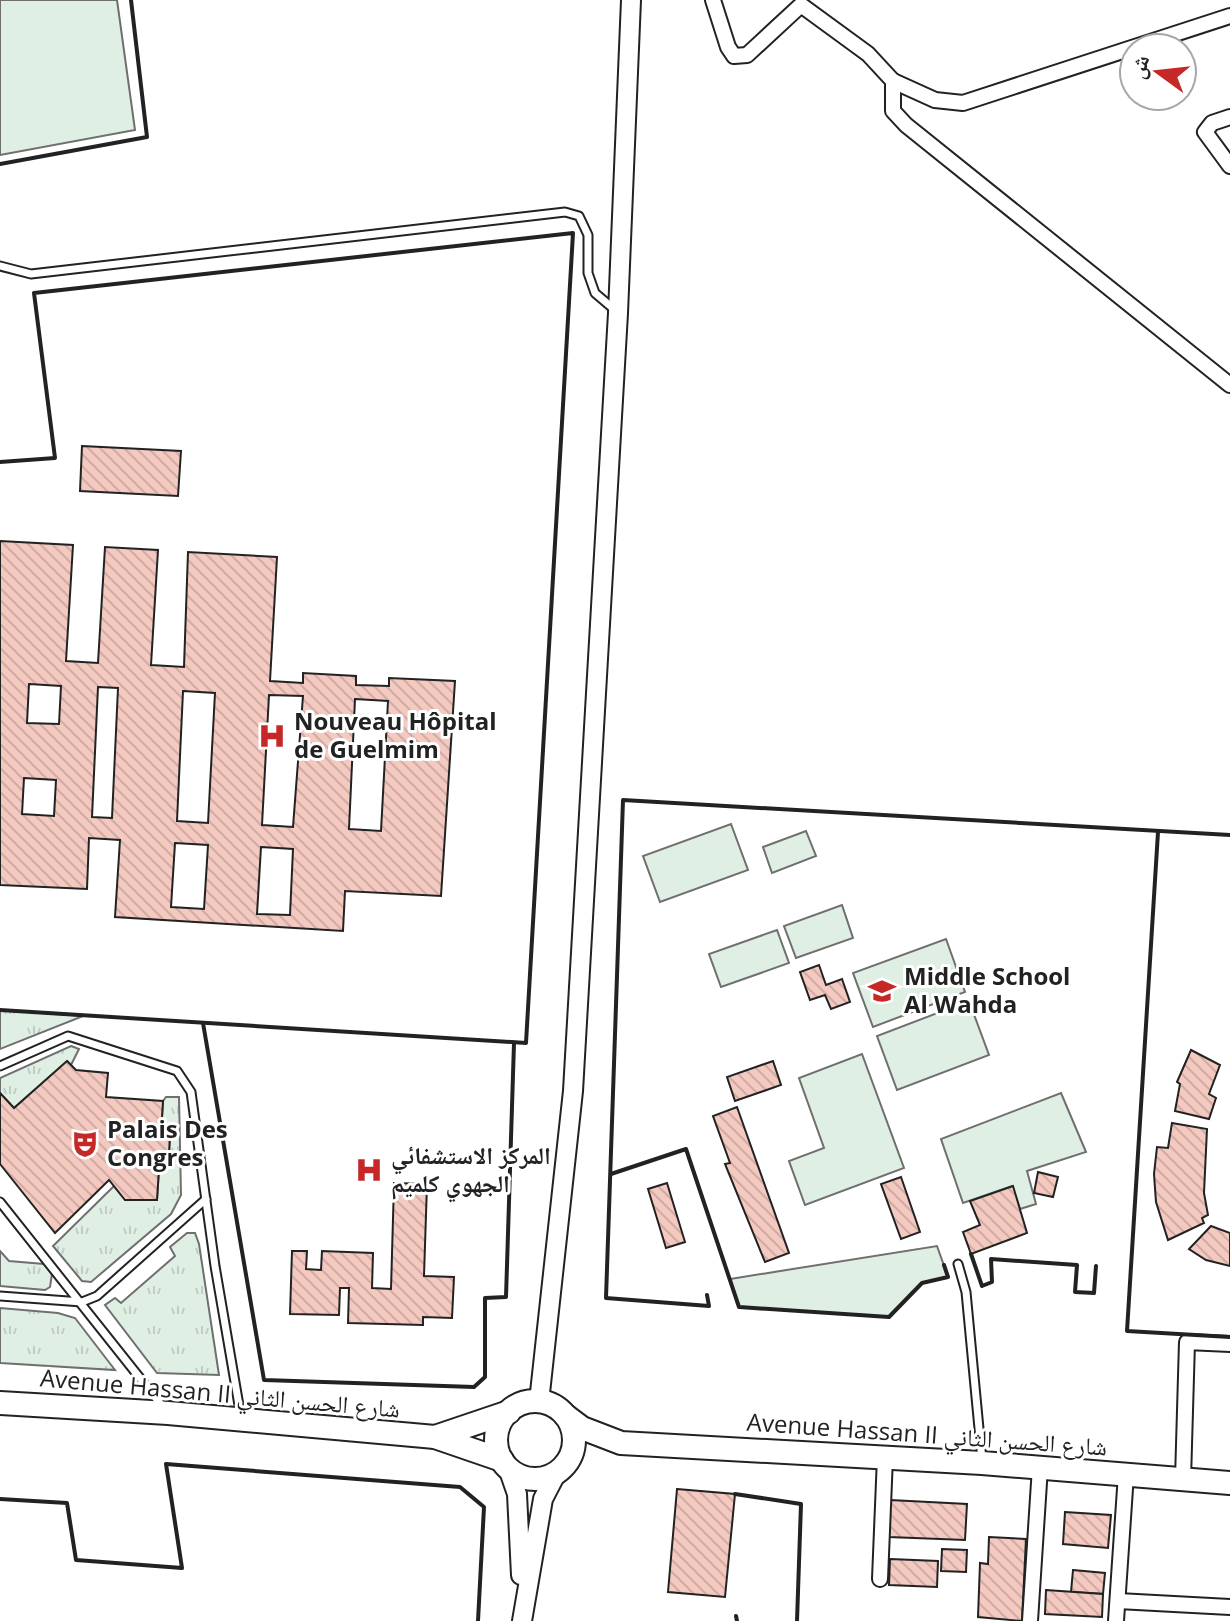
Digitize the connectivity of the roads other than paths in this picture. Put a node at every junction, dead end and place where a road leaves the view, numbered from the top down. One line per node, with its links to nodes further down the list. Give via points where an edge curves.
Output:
1 (631, 0): 9 (street)
2 (713, 0): 3 (street, via 728,47 741,57)
3 (804, 2): 5 (street)
4 (1230, 16): 5 (street, via 963,103 935,100)
5 (893, 81): 10 (street, via 893,111 906,125)
6 (1230, 117): 7 (street, via 1212,123 1205,132)
7 (1230, 166)
8 (0, 266): 9 (lane, via 31,274 565,212 579,216 588,235 588,273 595,293)
9 (618, 313): 18 (street, via 573,1091)
10 (1230, 385)
11 (0, 1066): 12 (lane, via 68,1036 177,1071 191,1092)
12 (206, 1199): 16 (lane, via 97,1296); 23 (lane)
13 (0, 1202): 16 (lane)
14 (958, 1264): 27 (lane, via 966,1292)
15 (0, 1296): 16 (lane)
16 (82, 1302): 21 (lane)
17 (1230, 1344): 32 (street, via 1187,1342)
18 (539, 1402): 20 (main road, via 523,1403); 22 (main road)
19 (0, 1403): 21 (main road, Avenue Hassan II شارع الحسن الثاني)
20 (509, 1412): 24 (main road, Avenue Hassan II شارع الحسن الثاني); 28 (main road, via 498,1431 497,1446)
21 (168, 1413): 23 (main road, Avenue Hassan II شارع الحسن الثاني)
22 (566, 1416): 25 (main road, Avenue Hassan II شارع الحسن الثاني); 30 (main road, via 574,1442)
23 (241, 1419): 24 (main road, Avenue Hassan II شارع الحسن الثاني)
24 (435, 1437): 28 (main road, Avenue Hassan II شارع الحسن الثاني)
25 (621, 1443): 26 (main road, Avenue Hassan II شارع الحسن الثاني); 30 (main road, Avenue Hassan II شارع الحسن الثاني, via 580,1456)
26 (885, 1457): 27 (main road, Avenue Hassan II شارع الحسن الثاني); 34 (street)
27 (982, 1463): 29 (main road, Avenue Hassan II شارع الحسن الثاني)
28 (505, 1464): 30 (main road, via 537,1479); 37 (street, via 517,1494)
29 (1040, 1467): 31 (main road, Avenue Hassan II شارع الحسن الثاني); 38 (street)
30 (560, 1470): 37 (street, via 543,1499)
31 (1126, 1474): 32 (main road, Avenue Hassan II شارع الحسن الثاني); 35 (street)
32 (1183, 1479): 33 (main road, Avenue Hassan II شارع الحسن الثاني)
33 (1230, 1483)
34 (880, 1579)
35 (1118, 1601): 36 (street); 39 (street)
36 (1230, 1607)
37 (523, 1614)
38 (1030, 1621)
39 (1116, 1621)

